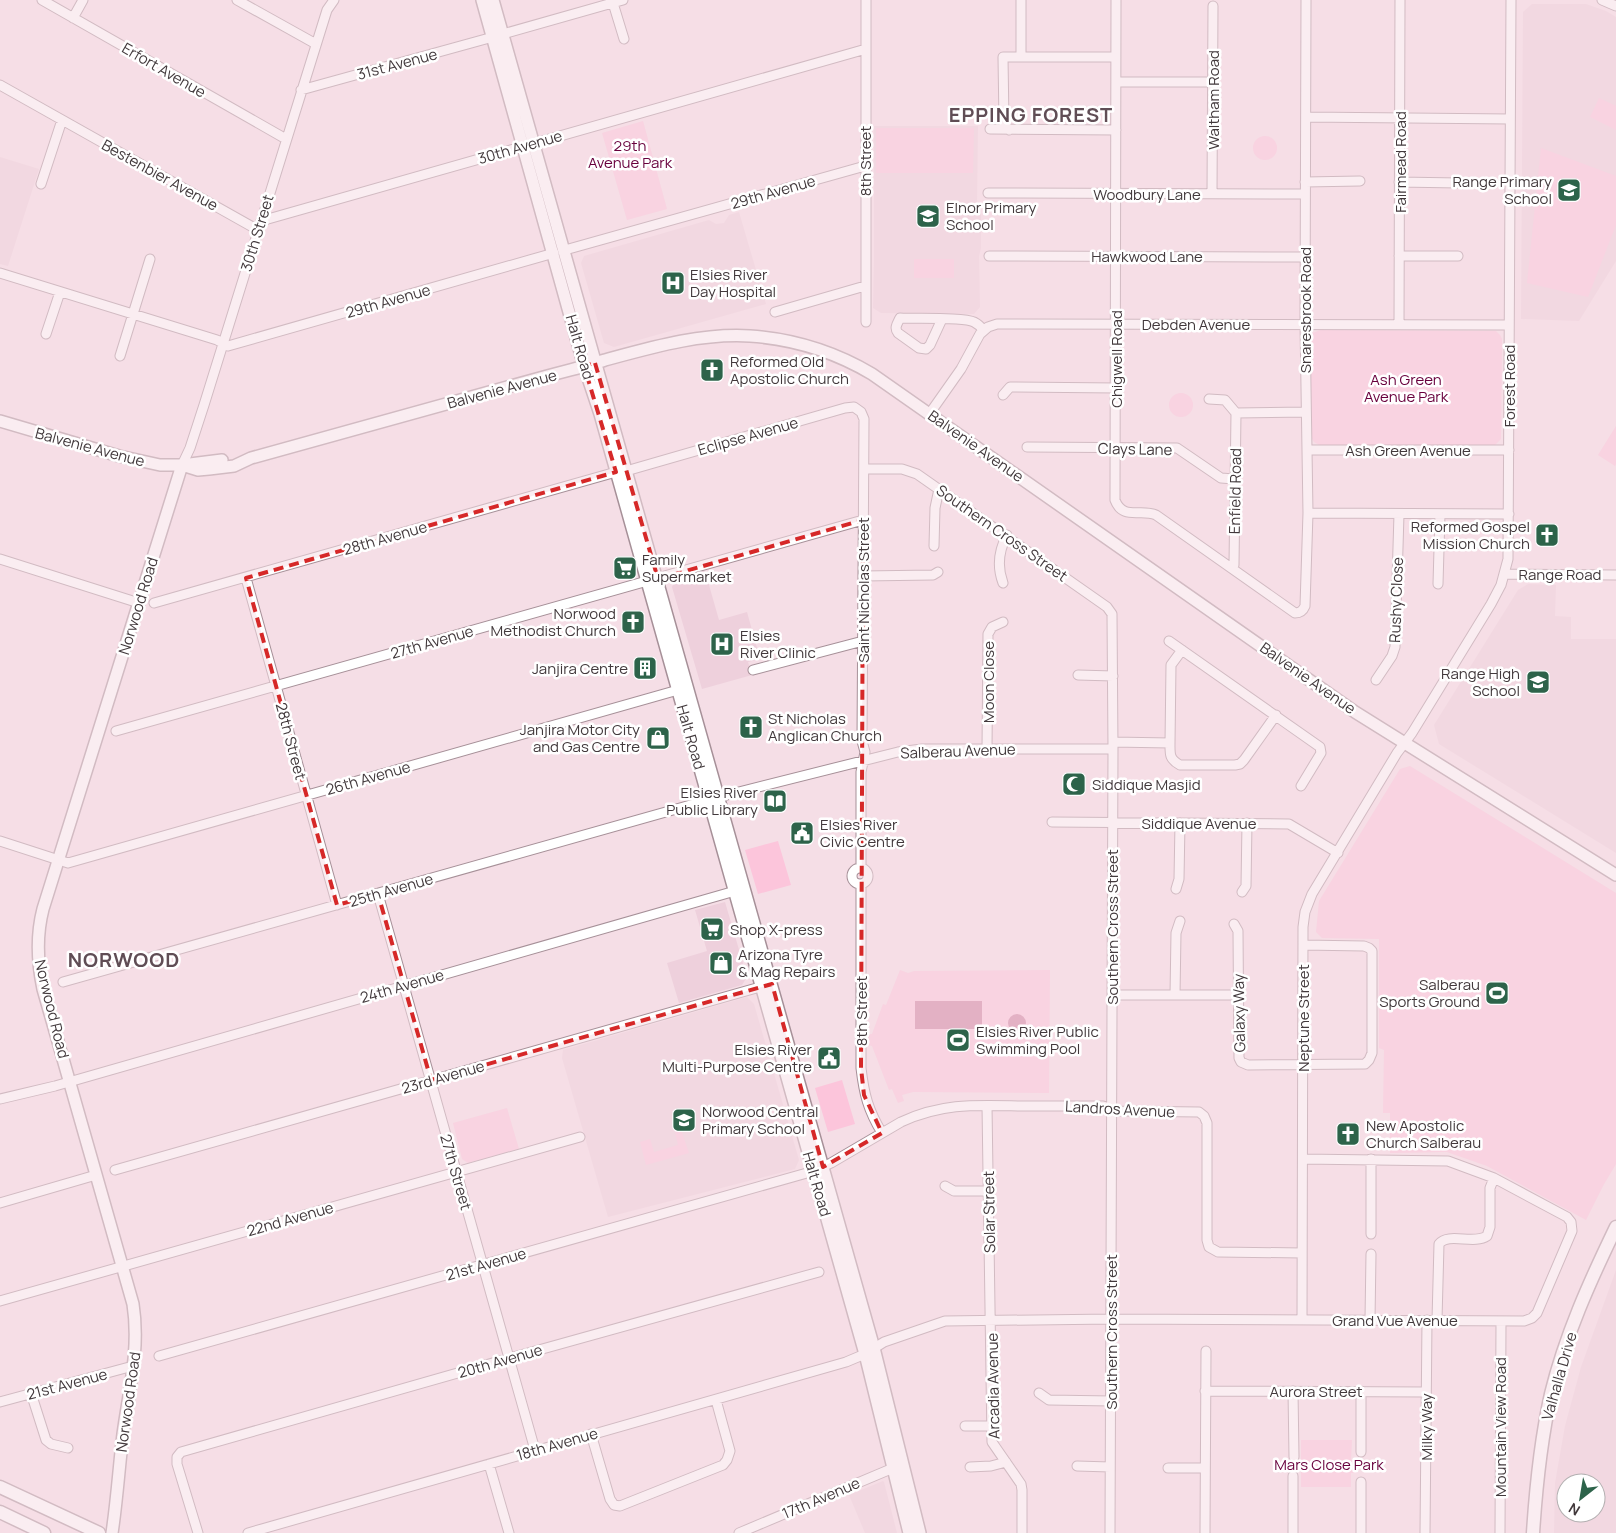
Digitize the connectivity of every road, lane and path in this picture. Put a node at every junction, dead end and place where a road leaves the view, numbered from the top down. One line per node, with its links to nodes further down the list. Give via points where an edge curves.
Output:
1 (42, 0): 18 (street, Erfort Avenue)
2 (83, 0): 18 (street)
3 (238, 0): 21 (street)
4 (482, 0): 19 (street, Halt Road)
5 (493, 0): 19 (street, Halt Road)
6 (623, 0): 15 (street, 31st Avenue)
7 (866, 0): 22 (street, 8th Street)
8 (1021, 0): 23 (street)
9 (1116, 0): 24 (street, Chigwell Road)
10 (1306, 0): 29 (street, Snaresbrook Road)
11 (1400, 0): 30 (street, Fairmead Road)
12 (1511, 0): 31 (street, Forest Road)
13 (1602, 0): 17 (street)
14 (333, 1): 21 (street, 30th Street)
15 (613, 3): 19 (street, 31st Avenue); 20 (street)
16 (1213, 6): 26 (street, Waltham Road)
17 (1616, 6)
18 (73, 18): 36 (street, Erfort Avenue)
19 (498, 36): 28 (street, 31st Avenue); 37 (street, Halt Road)
20 (624, 40)
21 (316, 44): 28 (street, 30th Street)
22 (866, 49): 37 (street, 30th Avenue); 38 (street, 8th Street)
23 (1021, 57): 24 (street); 34 (street, via 1003,57 1004,122)
24 (1116, 57): 25 (street, Chigwell Road)
25 (1116, 82): 26 (street); 35 (street, Chigwell Road)
26 (1213, 82): 46 (street, Waltham Road)
27 (0, 86): 32 (street, Bestenbier Avenue)
28 (302, 90): 36 (street, 30th Street)
29 (1306, 117): 30 (street); 40 (street, Snaresbrook Road)
30 (1400, 118): 31 (street); 41 (street, Fairmead Road)
31 (1510, 119): 66 (street, Forest Road)
32 (62, 120): 43 (street); 48 (street, Bestenbier Avenue)
33 (990, 129): 34 (street)
34 (1009, 130): 35 (street)
35 (1116, 130): 45 (street, Chigwell Road)
36 (286, 139): 48 (street, 30th Street)
37 (529, 145): 48 (street, 30th Avenue); 49 (street, Halt Road)
38 (865, 166): 49 (street, 29th Avenue); 57 (street, 8th Street)
39 (1360, 181): 40 (street)
40 (1305, 182): 47 (street, Snaresbrook Road)
41 (1399, 182): 42 (street); 52 (street, Fairmead Road)
42 (1459, 183)
43 (41, 184)
44 (988, 193): 45 (street, Woodbury Lane)
45 (1116, 194): 46 (street, Woodbury Lane); 51 (street, Chigwell Road)
46 (1212, 194): 47 (street, Woodbury Lane)
47 (1305, 194): 54 (street, Snaresbrook Road)
48 (260, 225): 69 (street, 30th Street)
49 (559, 252): 69 (street, 29th Avenue, via 228,346); 71 (street, Halt Road)
50 (989, 256): 51 (street, Hawkwood Lane)
51 (1116, 256): 54 (street, Hawkwood Lane); 63 (street, Chigwell Road)
52 (1399, 256): 53 (street); 65 (street, Fairmead Road)
53 (1458, 256)
54 (1305, 257): 64 (street, Snaresbrook Road)
55 (150, 259): 60 (street)
56 (0, 272): 58 (street)
57 (865, 286): 59 (street); 62 (street, 8th Street)
58 (60, 292): 60 (street); 68 (street)
59 (775, 312)
60 (134, 315): 69 (street); 70 (street)
61 (942, 320): 61 (street, via 900,318 896,330 919,348 926,349); 67 (street, via 975,322)
62 (866, 322)
63 (1116, 324): 64 (street, Debden Avenue); 67 (street, Debden Avenue, via 998,324); 72 (street, Chigwell Road)
64 (1305, 324): 65 (street, Debden Avenue); 75 (street, Snaresbrook Road)
65 (1399, 325): 66 (street, Debden Avenue)
66 (1509, 325): 83 (street, Forest Road)
67 (983, 330): 76 (street)
68 (46, 334)
69 (222, 343): 84 (street, 30th Street)
70 (120, 356)
71 (590, 365): 76 (street, Balvenie Avenue, via 685,340 719,336 771,338 848,361); 84 (street, Balvenie Avenue, via 251,458 234,466 198,470); 86 (street, Halt Road)
72 (1116, 388): 73 (street, via 1010,387); 81 (street, Chigwell Road)
73 (1003, 395)
74 (1209, 399): 77 (street, via 1225,400)
75 (1306, 412): 77 (street); 82 (street, Snaresbrook Road)
76 (930, 413): 122 (street, Balvenie Avenue)
77 (1236, 414): 87 (street, Enfield Road)
78 (864, 419): 85 (street, Saint Nicholas Street); 86 (street, Eclipse Avenue, via 854,407 845,408)
79 (0, 421): 84 (street, Balvenie Avenue, via 119,456 160,465)
80 (1027, 447): 81 (street, Clays Lane)
81 (1116, 448): 87 (street, Clays Lane, via 1177,448 1221,478); 97 (street, Chigwell Road, via 1116,500 1120,508 1129,513 1156,515)
82 (1307, 450): 83 (street, Ash Green Avenue); 89 (street, Snaresbrook Road)
83 (1509, 450): 92 (street, Forest Road)
84 (182, 465): 106 (street, Norwood Road)
85 (865, 469): 88 (street, Southern Cross Street, via 910,471); 93 (street, Saint Nicholas Street)
86 (621, 472): 102 (street, 28th Avenue); 103 (street, Halt Road)
87 (1234, 479): 97 (street, Enfield Road)
88 (939, 489): 94 (street, Southern Cross Street); 95 (street)
89 (1308, 513): 90 (street); 108 (street, Snaresbrook Road, via 1305,606 1301,612)
90 (1399, 514): 91 (street); 116 (street, Rushy Close, via 1395,647)
91 (1440, 514): 92 (street); 105 (street)
92 (1509, 514): 99 (street, Forest Road)
93 (863, 520): 101 (street, Saint Nicholas Street); 103 (street, 27th Avenue)
94 (1007, 535): 104 (street, via 1001,547 999,573); 115 (street, Southern Cross Street, via 1107,607 1113,623)
95 (934, 546)
96 (0, 559): 106 (street)
97 (1232, 568): 108 (street, Chigwell Road)
98 (938, 572): 101 (street, via 933,575)
99 (1505, 574): 100 (street, Range Road); 122 (street, Forest Road, via 1491,604)
100 (1616, 575)
101 (863, 576): 110 (street, Saint Nicholas Street)
102 (246, 578): 107 (street, 28th Avenue); 117 (street, 28th Street)
103 (652, 580): 117 (street, 27th Avenue); 118 (street, Halt Road); 128 (street, Halt Road)
104 (1003, 583)
105 (1438, 584)
106 (139, 603): 135 (street, Norwood Road)
107 (154, 603)
108 (1295, 613)
109 (1003, 622): 124 (street, Moon Close, via 992,627 988,634)
110 (862, 641): 113 (street); 125 (street, Saint Nicholas Street)
111 (1169, 641): 112 (street)
112 (1182, 650): 119 (street); 121 (street, via 1171,665)
113 (753, 670)
114 (1078, 676): 115 (street)
115 (1113, 676): 123 (street, Southern Cross Street)
116 (1376, 680)
117 (276, 687): 120 (street, 27th Avenue); 127 (street, 28th Street)
118 (678, 690): 127 (street, 26th Avenue); 128 (street, Halt Road)
119 (1276, 715): 121 (street, via 1240,764 1180,765 1170,755); 126 (street, via 1320,747 1321,753)
120 (116, 731)
121 (1170, 743): 123 (street, Salberau Avenue)
122 (1404, 743): 134 (street, Neptune Street); 136 (street, Balvenie Avenue)
123 (1113, 746): 124 (street, Salberau Avenue); 130 (street, Southern Cross Street)
124 (988, 749): 125 (street, Salberau Avenue, via 910,750)
125 (863, 761): 128 (street, Salberau Avenue); 157 (street, 8th Street, via 861,868 868,875 866,882 860,884 861,1068 864,1095)
126 (1301, 786)
127 (306, 796): 135 (street, 26th Avenue, via 68,863); 141 (street, 28th Street)
128 (714, 799): 138 (street, Halt Road); 140 (street, 25th Avenue); 146 (street, Halt Road)
129 (1052, 822): 130 (street, Siddique Avenue)
130 (1113, 823): 131 (street, Siddique Avenue); 148 (street, Southern Cross Street)
131 (1180, 823): 132 (street, Siddique Avenue); 137 (street)
132 (1247, 823): 134 (street, Siddique Avenue, via 1289,824); 139 (street, via 1246,886)
133 (0, 841): 135 (street)
134 (1338, 852): 144 (street, Neptune Street, via 1307,906)
135 (59, 860): 153 (street, Norwood Road, via 41,917 38,952 43,989)
136 (1616, 875)
137 (1176, 889)
138 (735, 891): 146 (street, Halt Road); 147 (street, 24th Avenue)
139 (1242, 892)
140 (378, 894): 141 (street, 25th Avenue); 147 (street, 27th Street)
141 (337, 905): 145 (street, 25th Avenue)
142 (1180, 920): 149 (street, via 1176,933)
143 (1234, 924): 150 (street, Galaxy Way, via 1238,931)
144 (1303, 945): 151 (street, Neptune Street); 151 (street, Galaxy Way, via 1364,946 1371,949 1373,956 1372,1053 1369,1060 1362,1065)
145 (63, 982)
146 (767, 985): 152 (street, 23rd Avenue); 161 (street, Halt Road)
147 (404, 986): 152 (street, 27th Street); 153 (street, 24th Avenue)
148 (1112, 995): 149 (street); 156 (street, Southern Cross Street)
149 (1175, 995): 150 (street)
150 (1238, 995): 151 (street, Galaxy Way, via 1241,1062 1248,1065)
151 (1303, 1064): 159 (street, Neptune Street)
152 (430, 1080): 162 (street, 23rd Avenue); 163 (street, 27th Street)
153 (70, 1081): 154 (street, 24th Avenue); 164 (street, Norwood Road)
154 (0, 1099)
155 (987, 1106): 156 (street, Landros Avenue, via 1104,1106); 157 (street, Landros Avenue, via 961,1105 926,1112); 167 (street, Solar Street)
156 (1111, 1109): 171 (street, Landros Avenue, via 1196,1112 1204,1116 1207,1123 1207,1240 1212,1250); 177 (street, Southern Cross Street)
157 (882, 1133): 161 (street, Landros Avenue)
158 (580, 1137): 163 (street, 22nd Avenue)
159 (1302, 1159): 160 (street, Grand Vue Avenue); 171 (street, Neptune Street)
160 (1372, 1159): 165 (street, Grand Vue Avenue, via 1454,1162); 170 (street)
161 (819, 1169): 173 (street, 21st Avenue); 184 (street, Halt Road)
162 (114, 1170)
163 (456, 1172): 173 (street, 27th Street); 174 (street, 22nd Avenue)
164 (96, 1175): 168 (street); 174 (street, Norwood Road)
165 (1494, 1178): 182 (street, via 1490,1188 1487,1236 1479,1240 1445,1239 1439,1244); 183 (street, Grand Vue Avenue, via 1566,1217 1572,1228 1535,1316 1524,1321)
166 (945, 1186): 167 (street, via 954,1191)
167 (988, 1191): 178 (street, Solar Street)
168 (0, 1203)
169 (1616, 1227): 234 (main road, Valhalla Drive, via 1566,1342 1551,1394)
170 (1371, 1234)
171 (1302, 1252): 179 (street, Neptune Street)
172 (1371, 1254): 180 (street)
173 (483, 1265): 186 (street, 21st Avenue); 187 (street, 27th Street)
174 (122, 1268): 176 (street, 22nd Avenue); 188 (street, Norwood Road, via 136,1323)
175 (819, 1272): 187 (street, 20th Avenue)
176 (0, 1301)
177 (1111, 1319): 178 (street, Grand Vue Avenue); 179 (street, Grand Vue Avenue); 196 (street, Southern Cross Street)
178 (991, 1320): 184 (street, Grand Vue Avenue, via 942,1321 886,1341); 199 (street, Arcadia Avenue)
179 (1302, 1320): 180 (street, Grand Vue Avenue)
180 (1370, 1320): 181 (street, Grand Vue Avenue)
181 (1427, 1320): 182 (street, Grand Vue Avenue); 192 (street, Milky Way)
182 (1437, 1320): 183 (street, Grand Vue Avenue)
183 (1501, 1321): 233 (street, Mountain View Road)
184 (870, 1351): 195 (street, 18th Avenue, via 846,1362); 207 (street, Halt Road)
185 (1206, 1351): 189 (street)
186 (159, 1356)
187 (510, 1358): 202 (street, 27th Street); 221 (street, 20th Avenue, via 180,1452 177,1464)
188 (133, 1366): 194 (street, 21st Avenue); 220 (street, Norwood Road)
189 (1205, 1391): 190 (street, Aurora Street); 212 (street)
190 (1293, 1391): 191 (street, Aurora Street); 204 (street)
191 (1361, 1392): 192 (street, Aurora Street); 203 (street)
192 (1426, 1392): 232 (street, Milky Way)
193 (1039, 1393): 196 (street, via 1049,1400)
194 (31, 1394): 197 (street, 21st Avenue); 201 (street, via 46,1440)
195 (716, 1400): 200 (street, 18th Avenue); 200 (street, via 730,1452 723,1465 620,1506 610,1500)
196 (1111, 1401): 210 (street, Southern Cross Street)
197 (0, 1402)
198 (965, 1426): 199 (street)
199 (991, 1426): 205 (street, Arcadia Avenue, via 993,1444)
200 (591, 1434): 202 (street, 18th Avenue)
201 (68, 1448)
202 (535, 1450): 206 (street, 18th Avenue)
203 (1361, 1452)
204 (1294, 1457)
205 (1006, 1462): 209 (street); 227 (street, Arcadia Avenue, via 1021,1484)
206 (489, 1464): 217 (street, 18th Avenue); 223 (street)
207 (898, 1466): 224 (street, 17th Avenue); 225 (street, Halt Road); 226 (street, Halt Road)
208 (1077, 1466): 210 (street)
209 (970, 1467)
210 (1110, 1467): 228 (street, Southern Cross Street)
211 (1168, 1468): 212 (street)
212 (1204, 1468): 229 (street)
213 (1293, 1476): 230 (street)
214 (1361, 1482): 231 (street)
215 (0, 1487): 219 (main road)
216 (0, 1512): 218 (main road)
217 (281, 1529): 222 (street, 18th Avenue)
218 (44, 1533)
219 (99, 1533)
220 (112, 1533)
221 (198, 1533)
222 (248, 1533)
223 (509, 1533)
224 (740, 1533)
225 (909, 1533)
226 (920, 1533)
227 (1022, 1533)
228 (1110, 1533)
229 (1205, 1533)
230 (1293, 1533)
231 (1361, 1533)
232 (1425, 1533)
233 (1500, 1533)
234 (1533, 1533)

